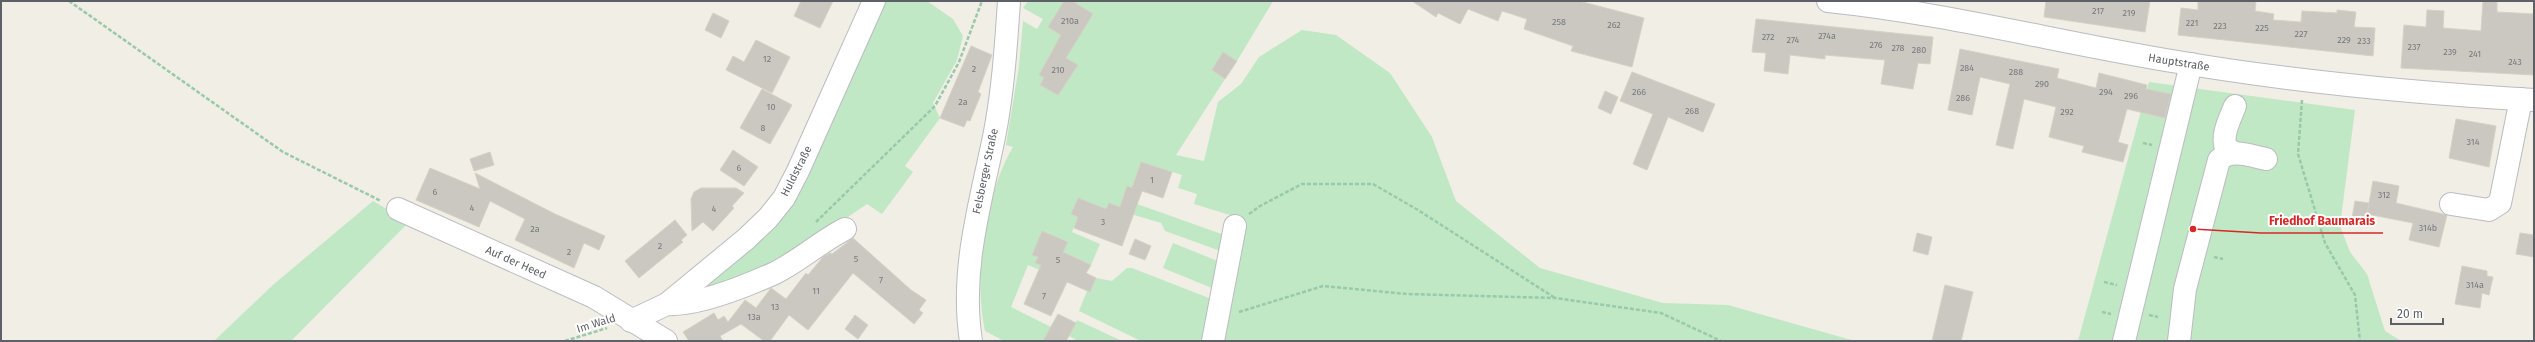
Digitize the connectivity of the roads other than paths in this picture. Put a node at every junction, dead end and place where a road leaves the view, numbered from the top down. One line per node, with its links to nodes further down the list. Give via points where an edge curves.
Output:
1 (874, 1): 13 (street, Huldstraße, via 784,198 746,239)
2 (1009, 1): 16 (street, Felsberger Straße, via 1004,66 994,136 978,204 969,259 968,324)
3 (1828, 1): 4 (street, Hauptstraße, via 1922,14)
4 (2191, 64): 5 (street, Hauptstraße, via 2304,79); 18 (street)
5 (2528, 100): 9 (street, via 2500,203 2489,210)
6 (2235, 106): 7 (street, via 2224,143 2226,148)
7 (2235, 153): 8 (street); 19 (street, via 2224,155 2215,169 2185,288)
8 (2266, 159)
9 (2451, 204)
10 (398, 209): 14 (street, Auf der Heed, via 594,297)
11 (1235, 226): 17 (street)
12 (845, 229): 13 (street, Huldstraße, via 776,272 683,305)
13 (667, 304): 14 (street, Huldstraße)
14 (631, 321): 15 (street, Auf der Heed)
15 (666, 341)
16 (971, 341)
17 (1213, 341)
18 (2124, 341)
19 (2179, 341)

